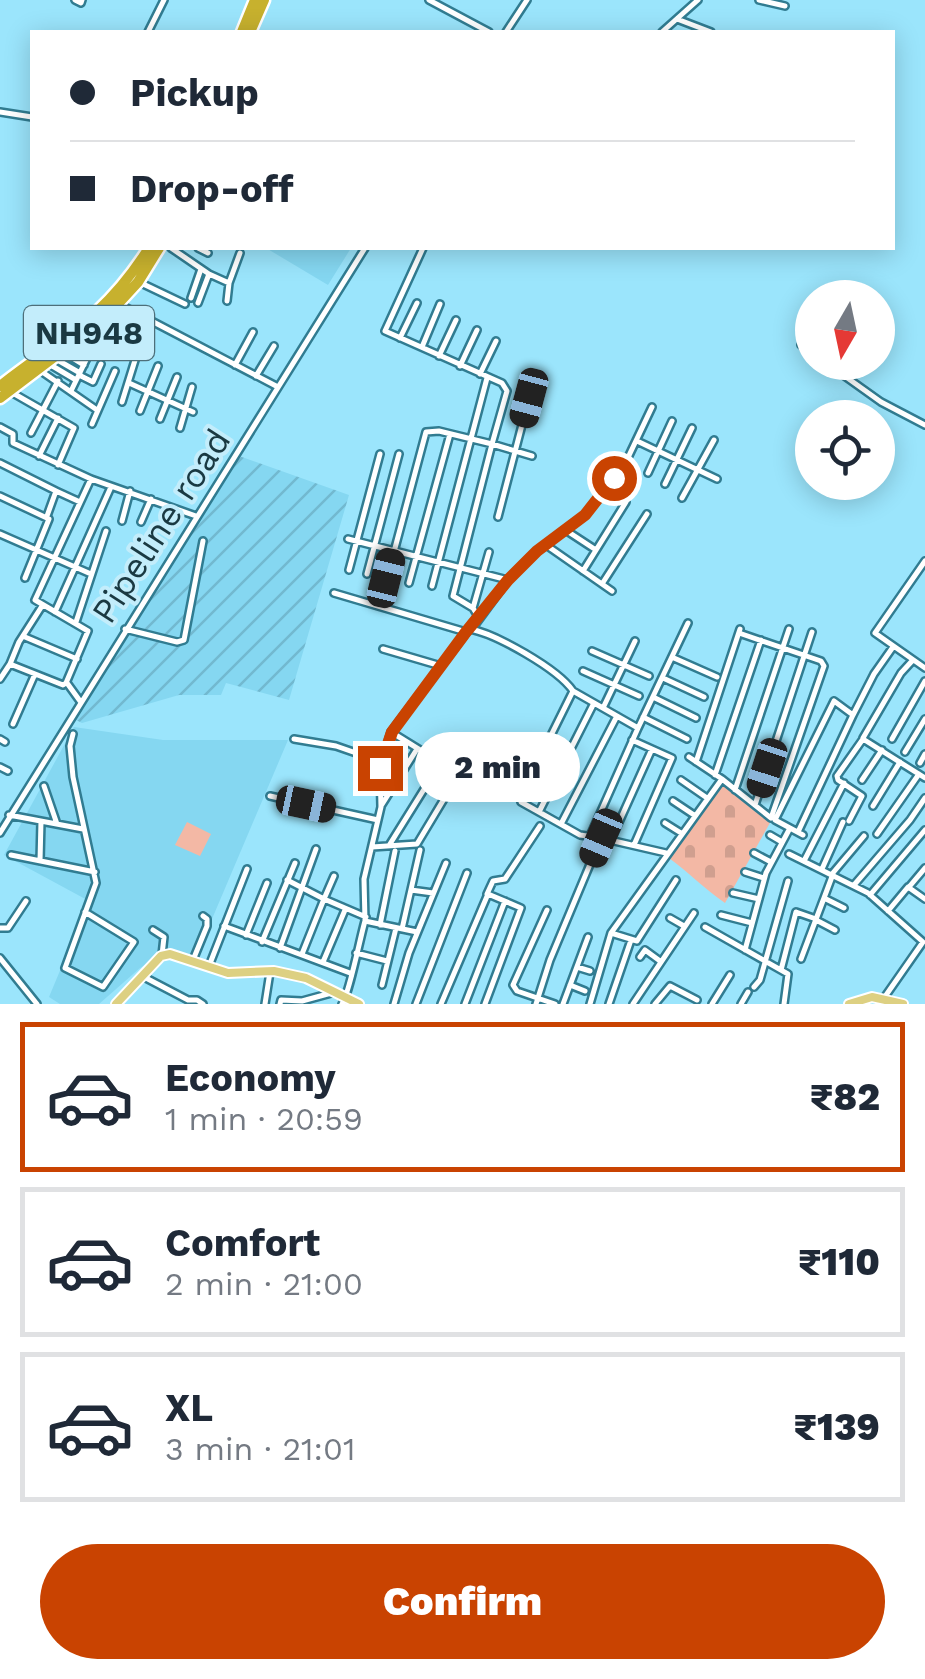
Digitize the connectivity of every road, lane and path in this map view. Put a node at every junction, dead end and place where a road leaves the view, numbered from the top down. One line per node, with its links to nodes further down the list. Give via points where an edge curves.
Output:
1 (164, 0): 10 (street)
2 (255, 0): 11 (highway)
3 (264, 0): 12 (highway)
4 (429, 0): 13 (street)
5 (527, 0): 14 (street)
6 (698, 0): 9 (street)
7 (760, 0): 8 (street)
8 (781, 4)
9 (677, 19): 15 (street); 16 (street)
10 (149, 30)
11 (243, 30)
12 (251, 30)
13 (485, 30)
14 (507, 30)
15 (664, 30)
16 (695, 30)
17 (0, 112): 18 (street)
18 (30, 117)
19 (149, 250): 54 (highway, NH948, via 97,314)
20 (158, 250): 29 (highway, NH948)
21 (174, 250): 27 (street)
22 (202, 250): 25 (street)
23 (364, 250): 62 (street, Pipeline road)
24 (422, 250): 42 (street, via 384,331)
25 (208, 253)
26 (240, 253): 30 (street)
27 (201, 269): 28 (street); 31 (street)
28 (210, 274): 30 (street); 34 (street)
29 (138, 282): 35 (highway, NH948); 36 (street)
30 (230, 283): 32 (street)
31 (191, 298)
32 (227, 301)
33 (417, 302): 42 (street)
34 (198, 303)
35 (119, 304): 40 (highway, NH948); 49 (street)
36 (184, 304)
37 (440, 304): 45 (street)
38 (456, 320): 46 (street)
39 (477, 330): 51 (street)
40 (90, 332): 47 (highway, NH948); 60 (street, via 136,357)
41 (254, 332): 49 (street)
42 (400, 338): 45 (street)
43 (496, 341): 56 (street)
44 (274, 346): 55 (street)
45 (422, 348): 46 (street)
46 (439, 356): 51 (street)
47 (55, 357): 53 (street); 53 (street, via 87,358); 54 (highway, NH948); 59 (street)
48 (101, 364): 53 (street, via 93,382)
49 (235, 365): 55 (street)
50 (158, 366): 65 (street)
51 (460, 366): 56 (street)
52 (115, 371): 71 (street)
53 (80, 373): 64 (street)
54 (20, 376): 63 (highway, NH948)
55 (256, 376): 62 (street)
56 (483, 376): 84 (street); 87 (street, via 507,391)
57 (177, 377): 67 (street)
58 (851, 380): 78 (street)
59 (58, 382): 64 (street); 70 (street)
60 (129, 383): 65 (street); 68 (street)
61 (192, 387): 73 (street)
62 (278, 387): 112 (street, Pipeline road)
63 (3, 391): 70 (street)
64 (71, 391): 71 (street)
65 (148, 392): 67 (street); 72 (street)
66 (529, 398): 88 (street)
67 (168, 401): 73 (street); 75 (street)
68 (122, 402)
69 (652, 407): 86 (street)
70 (42, 410): 74 (street); 82 (street)
71 (97, 410): 77 (street)
72 (140, 411)
73 (189, 411): 80 (street)
74 (58, 418): 92 (street); 96 (street, via 74,430)
75 (160, 419)
76 (672, 421): 89 (street)
77 (92, 424)
78 (925, 424)
79 (0, 427): 92 (street, via 13,434 13,443)
80 (180, 428)
81 (692, 428): 94 (street)
82 (31, 433)
83 (450, 434): 84 (street); 125 (street, via 426,432); 127 (street)
84 (470, 439): 87 (street); 130 (street)
85 (714, 440): 97 (street)
86 (637, 442): 89 (street); 117 (street)
87 (492, 444): 88 (street); 132 (street)
88 (515, 451): 93 (street); 113 (street)
89 (658, 451): 94 (street); 98 (street)
90 (380, 454): 119 (street)
91 (400, 454): 122 (street)
92 (39, 456): 96 (street)
93 (532, 456)
94 (676, 460): 97 (street); 101 (street)
95 (1, 465): 103 (street)
96 (58, 465): 99 (street)
97 (696, 471): 100 (street); 107 (street)
98 (648, 473)
99 (91, 479): 102 (street); 108 (street)
100 (718, 479)
101 (665, 484)
102 (112, 485): 104 (street); 131 (street)
103 (56, 491): 108 (street); 111 (street)
104 (130, 491): 106 (street); 114 (street)
105 (0, 496): 111 (street)
106 (151, 498): 112 (street); 115 (street)
107 (682, 498)
108 (80, 502): 128 (street)
109 (626, 502): 123 (street)
110 (647, 514): 142 (street)
111 (47, 516): 124 (street)
112 (196, 516): 152 (street, Pipeline road)
113 (498, 516)
114 (122, 521)
115 (141, 522)
116 (106, 531): 135 (street)
117 (567, 531): 121 (street); 123 (street)
118 (0, 534): 124 (street)
119 (352, 540): 122 (street); 133 (street)
120 (203, 542): 152 (street, via 184,640)
121 (546, 545): 134 (street); 140 (street)
122 (376, 546): 125 (street); 136 (street)
123 (596, 550): 134 (street)
124 (36, 551): 128 (street); 138 (street)
125 (393, 551): 127 (street); 139 (street)
126 (489, 552): 137 (street)
127 (415, 557): 130 (street); 141 (street)
128 (54, 558): 131 (street); 146 (street, via 35,600)
129 (925, 560): 159 (street, via 875,633)
130 (438, 563): 132 (street); 143 (street)
131 (73, 566): 135 (street); 148 (street)
132 (460, 568): 137 (street); 147 (street, via 454,598)
133 (349, 570)
134 (583, 572): 142 (street)
135 (90, 574): 150 (street)
136 (367, 574)
137 (482, 574): 140 (street); 147 (street)
138 (25, 578)
139 (386, 578)
140 (508, 580): 149 (street)
141 (409, 582)
142 (602, 584): 144 (street)
143 (432, 586)
144 (612, 590)
145 (334, 593): 154 (street)
146 (42, 606): 148 (street); 156 (street)
147 (474, 608): 149 (street)
148 (55, 612): 150 (street)
149 (480, 618): 154 (street)
150 (76, 622): 164 (street, via 88,631)
151 (688, 623): 165 (street)
152 (124, 629): 184 (street, Pipeline road)
153 (789, 629): 160 (street)
154 (469, 630): 169 (street); 180 (street, via 540,661)
155 (812, 632): 163 (street)
156 (25, 637): 164 (street); 167 (street)
157 (761, 640): 160 (street); 212 (street); 212 (street, via 740,631 693,759)
158 (635, 642): 168 (street)
159 (893, 647): 166 (street); 187 (street)
160 (782, 648): 163 (street); 219 (street)
161 (382, 649): 169 (street)
162 (592, 651): 168 (street)
163 (804, 655): 224 (street); 224 (street, via 824,666 772,818)
164 (77, 658): 178 (street)
165 (674, 658): 174 (street); 175 (street)
166 (912, 661): 170 (street); 199 (street)
167 (10, 664): 172 (street); 176 (street)
168 (622, 664): 173 (street); 179 (street)
169 (441, 666): 194 (street)
170 (925, 668)
171 (583, 672): 179 (street)
172 (35, 674): 178 (street); 192 (street)
173 (650, 676)
174 (716, 677)
175 (664, 678): 182 (street); 183 (street)
176 (0, 679)
177 (925, 681): 200 (street)
178 (66, 683): 184 (street)
179 (613, 685): 181 (street); 186 (street)
180 (573, 691): 185 (street); 227 (street, via 520,798)
181 (640, 696)
182 (654, 697): 189 (street); 190 (street)
183 (704, 697)
184 (80, 701): 228 (street, Pipeline road)
185 (594, 703): 186 (street); 227 (street)
186 (603, 708): 188 (street)
187 (852, 714): 236 (street, via 800,833); 236 (street, via 834,701 775,820)
188 (617, 716): 193 (street); 234 (street)
189 (643, 717): 193 (street); 197 (street)
190 (696, 718)
191 (925, 719): 204 (street)
192 (14, 724)
193 (638, 728): 198 (street)
194 (392, 732): 202 (street); 207 (street)
195 (73, 734): 237 (street)
196 (294, 739): 207 (street)
197 (686, 739)
198 (632, 740): 201 (street); 242 (street)
199 (863, 740): 203 (street); 217 (street, via 838,774)
200 (892, 740)
201 (652, 749): 246 (street); 248 (street, via 672,758)
202 (417, 750): 208 (street); 226 (street)
203 (882, 750): 206 (street); 216 (street)
204 (905, 752)
205 (925, 754): 209 (street)
206 (900, 761): 213 (street); 225 (street)
207 (382, 762): 226 (street)
208 (441, 762): 250 (street); 250 (street, via 459,774 417,844)
209 (920, 763)
210 (0, 767): 211 (street)
211 (8, 770)
212 (715, 775): 215 (street)
213 (922, 776): 241 (street)
214 (681, 780): 221 (street)
215 (722, 780): 219 (street); 221 (street)
216 (862, 780)
217 (844, 784): 257 (street); 263 (street, via 862,797)
218 (44, 786): 233 (street)
219 (735, 790): 224 (street)
220 (270, 796): 230 (street)
221 (708, 798): 229 (street)
222 (925, 798): 274 (street)
223 (673, 802): 229 (street)
224 (754, 805)
225 (873, 806)
226 (381, 807): 230 (street)
227 (539, 812): 234 (street)
228 (9, 815): 231 (street); 239 (street, Pipeline road)
229 (694, 815): 240 (street)
230 (378, 820): 249 (street)
231 (41, 822): 233 (street); 256 (street)
232 (665, 823): 240 (street)
233 (57, 824): 237 (street)
234 (561, 824): 242 (street)
235 (540, 826): 280 (street)
236 (790, 828): 247 (street)
237 (83, 829): 264 (street)
238 (925, 830): 281 (street)
239 (0, 833)
240 (681, 833): 253 (street)
241 (877, 834)
242 (590, 836): 245 (street)
243 (770, 836): 247 (street)
244 (864, 836): 267 (street)
245 (601, 838): 246 (street); 343 (street)
246 (611, 840): 248 (street)
247 (782, 842): 257 (street); 258 (street)
248 (634, 845): 253 (street)
249 (372, 846): 250 (street); 297 (street)
250 (392, 848): 300 (street)
251 (316, 849): 276 (street)
252 (420, 850): 277 (street)
253 (666, 853): 309 (street)
254 (754, 853): 258 (street)
255 (11, 856): 256 (street)
256 (40, 860): 264 (street)
257 (804, 861): 263 (street)
258 (772, 862): 269 (street)
259 (294, 863): 270 (street)
260 (446, 863): 278 (street)
261 (925, 868): 275 (street)
262 (246, 869): 301 (street)
263 (822, 869): 267 (street)
264 (95, 872): 292 (street)
265 (744, 872): 269 (street)
266 (468, 873): 352 (street)
267 (832, 874): 274 (street); 282 (street)
268 (334, 876): 284 (street)
269 (764, 878): 285 (street)
270 (287, 880): 276 (street); 312 (street)
271 (676, 880): 309 (street, via 638,941)
272 (788, 881): 325 (street)
273 (267, 883): 310 (street)
274 (854, 885): 281 (street)
275 (909, 887): 283 (street); 291 (street)
276 (302, 888): 284 (street); 315 (street)
277 (410, 890): 278 (street); 305 (street)
278 (433, 892): 308 (street)
279 (733, 893): 285 (street)
280 (487, 894): 287 (street); 344 (street)
281 (870, 894): 291 (street)
282 (824, 898): 288 (street); 298 (street)
283 (925, 898)
284 (324, 899): 289 (street); 318 (street)
285 (758, 900): 299 (street)
286 (26, 901): 304 (street, via 8,928)
287 (505, 901): 354 (street); 355 (street, via 521,908)
288 (844, 908)
289 (345, 909): 297 (street); 326 (street)
290 (547, 910): 343 (street, via 513,985)
291 (888, 911): 313 (street)
292 (85, 912): 292 (street, via 134,942 103,987 66,970)
293 (694, 914): 302 (street)
294 (721, 915): 299 (street)
295 (203, 916): 323 (street, via 206,926)
296 (670, 918): 302 (street)
297 (365, 919): 300 (street); 317 (street)
298 (816, 919): 307 (street); 322 (street); 330 (street, via 796,912)
299 (752, 923): 316 (street)
300 (380, 925): 305 (street)
301 (224, 926): 310 (street); 328 (street)
302 (684, 926): 324 (street)
303 (705, 927): 316 (street)
304 (0, 928)
305 (398, 929): 308 (street); 327 (street)
306 (153, 930): 319 (street, via 164,936)
307 (835, 930)
308 (416, 932): 351 (street)
309 (611, 933): 358 (street)
310 (246, 935): 312 (street)
311 (588, 937): 329 (street)
312 (262, 942): 315 (street)
313 (924, 942): 340 (street)
314 (630, 943): 359 (street)
315 (280, 948): 318 (street)
316 (745, 950): 325 (street)
317 (356, 953): 327 (street); 333 (street)
318 (302, 954): 326 (street)
319 (162, 956): 323 (main road); 334 (main road)
320 (640, 957): 324 (street, via 646,950)
321 (0, 958): 345 (street)
322 (801, 958)
323 (193, 960): 328 (main road)
324 (660, 960): 360 (street)
325 (765, 961): 330 (street); 363 (street)
326 (322, 962): 333 (street)
327 (388, 962): 336 (street)
328 (210, 966): 332 (main road, via 228,973)
329 (577, 966): 331 (street); 337 (street)
330 (781, 970): 364 (street, via 788,974)
331 (590, 971)
332 (270, 972): 338 (main road); 348 (street)
333 (350, 973): 341 (street)
334 (141, 975): 346 (main road); 347 (street)
335 (730, 975): 362 (street)
336 (382, 985)
337 (570, 986): 339 (street); 357 (street)
338 (337, 990): 341 (main road); 349 (street)
339 (586, 991)
340 (884, 998): 365 (main road); 366 (main road)
341 (345, 1000): 350 (main road)
342 (697, 1000): 361 (street, via 670,986)
343 (536, 1001): 356 (street)
344 (442, 1002): 353 (street)
345 (37, 1004)
346 (116, 1004)
347 (203, 1004)
348 (265, 1004)
349 (280, 1004)
350 (360, 1004)
351 (394, 1004)
352 (416, 1004)
353 (452, 1004)
354 (465, 1004)
355 (485, 1004)
356 (554, 1004)
357 (563, 1004)
358 (590, 1004)
359 (609, 1004)
360 (634, 1004)
361 (655, 1004)
362 (712, 1004)
363 (741, 1004)
364 (784, 1004)
365 (849, 1004)
366 (903, 1004)

